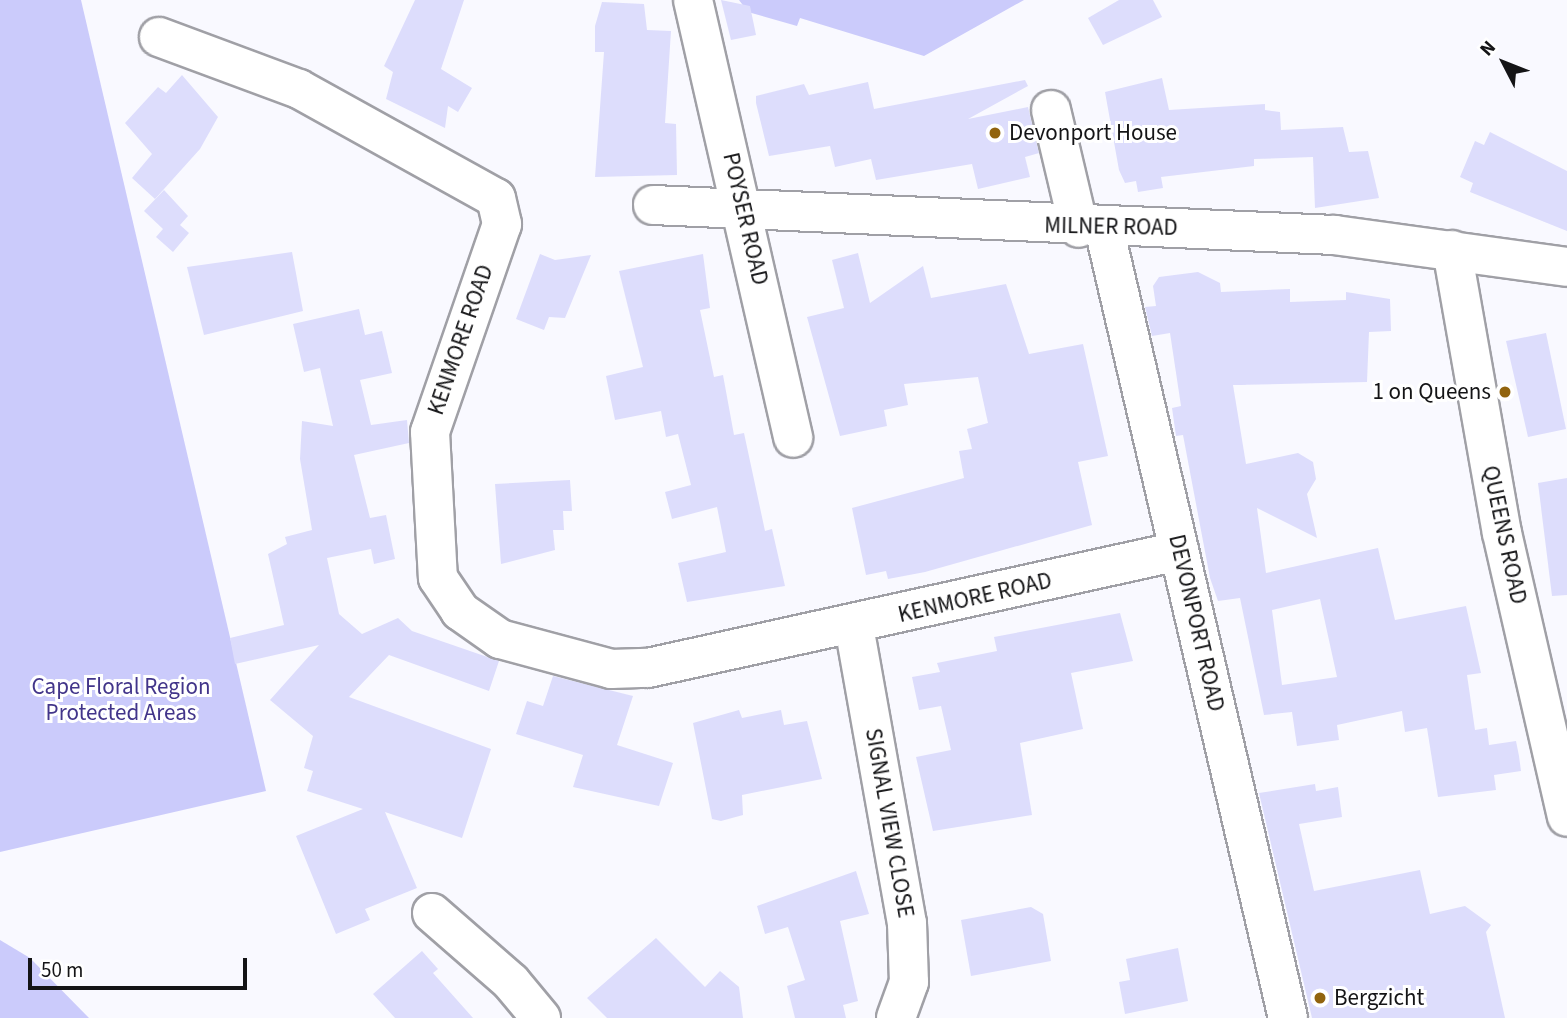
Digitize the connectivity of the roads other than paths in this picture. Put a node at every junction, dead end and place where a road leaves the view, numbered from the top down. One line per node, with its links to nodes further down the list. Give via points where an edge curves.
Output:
1 (692, 0): 5 (street, POYSER ROAD)
2 (159, 37): 11 (street, KENMORE ROAD, via 299,89 496,198 502,225 430,432 438,578 470,620 499,639 628,671)
3 (1051, 110): 6 (street, DEVONPORT ROAD)
4 (653, 205): 5 (street, MILNER ROAD)
5 (746, 212): 6 (street, MILNER ROAD); 9 (street, POYSER ROAD)
6 (1091, 228): 7 (street, MILNER ROAD, via 1334,235); 10 (street, DEVONPORT ROAD)
7 (1452, 250): 8 (street, MILNER ROAD); 12 (street, QUEENS ROAD, via 1502,533)
8 (1567, 267)
9 (793, 438)
10 (1179, 551): 11 (street, KENMORE ROAD); 16 (street, DEVONPORT ROAD)
11 (854, 626): 15 (street, SIGNAL VIEW CLOSE, via 907,923 909,982)
12 (1567, 817)
13 (432, 913): 14 (street, via 511,982)
14 (541, 1018)
15 (896, 1018)
16 (1288, 1018)

